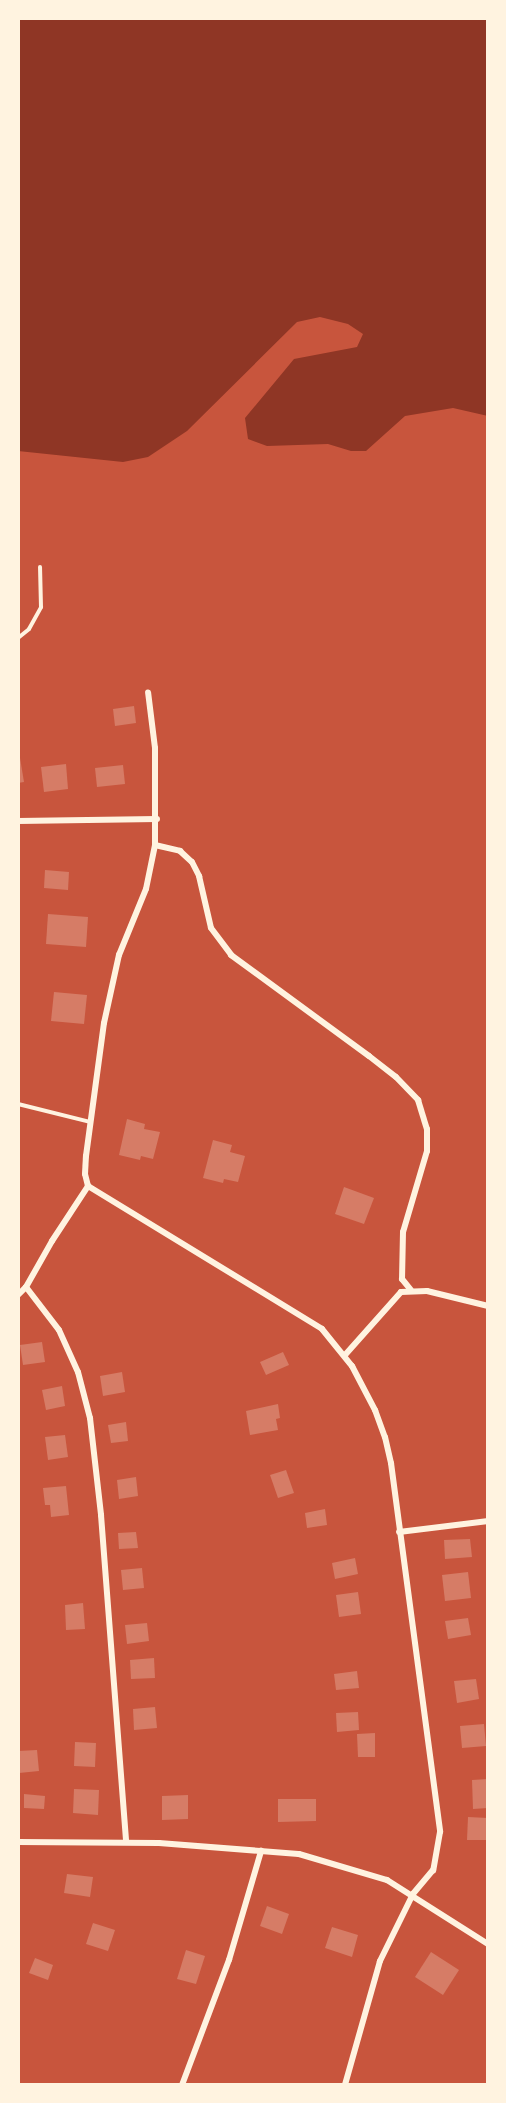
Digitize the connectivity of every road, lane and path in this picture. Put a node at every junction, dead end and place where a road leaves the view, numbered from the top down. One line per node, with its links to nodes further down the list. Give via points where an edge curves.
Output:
1 (39, 567): 2 (lane, via 41,607 29,629)
2 (18, 639)
3 (148, 692): 4 (street, via 155,748)
4 (157, 819): 5 (street); 6 (street)
5 (18, 821)
6 (155, 845): 8 (street, via 146,889 112,983); 11 (street, via 180,851 192,862 211,928 231,955 369,1056 418,1100 427,1129 427,1151 403,1232 402,1279)
7 (18, 1104): 8 (lane)
8 (90, 1122): 9 (street, via 84,1174)
9 (88, 1186): 10 (street); 14 (street, via 309,1320)
10 (26, 1287): 12 (street); 18 (street, via 59,1330 78,1372 90,1418)
11 (411, 1290): 13 (street); 14 (street, via 394,1298)
12 (18, 1295)
13 (488, 1306)
14 (345, 1355): 16 (street, via 385,1437)
15 (488, 1521): 16 (street)
16 (399, 1532): 20 (street, via 440,1832 433,1870)
17 (18, 1842): 18 (street)
18 (126, 1842): 19 (street)
19 (261, 1851): 20 (street, via 299,1854 338,1864 387,1880); 22 (street, via 229,1960)
20 (413, 1894): 21 (street); 23 (street, via 380,1961)
21 (488, 1944)
22 (182, 2085)
23 (345, 2085)

